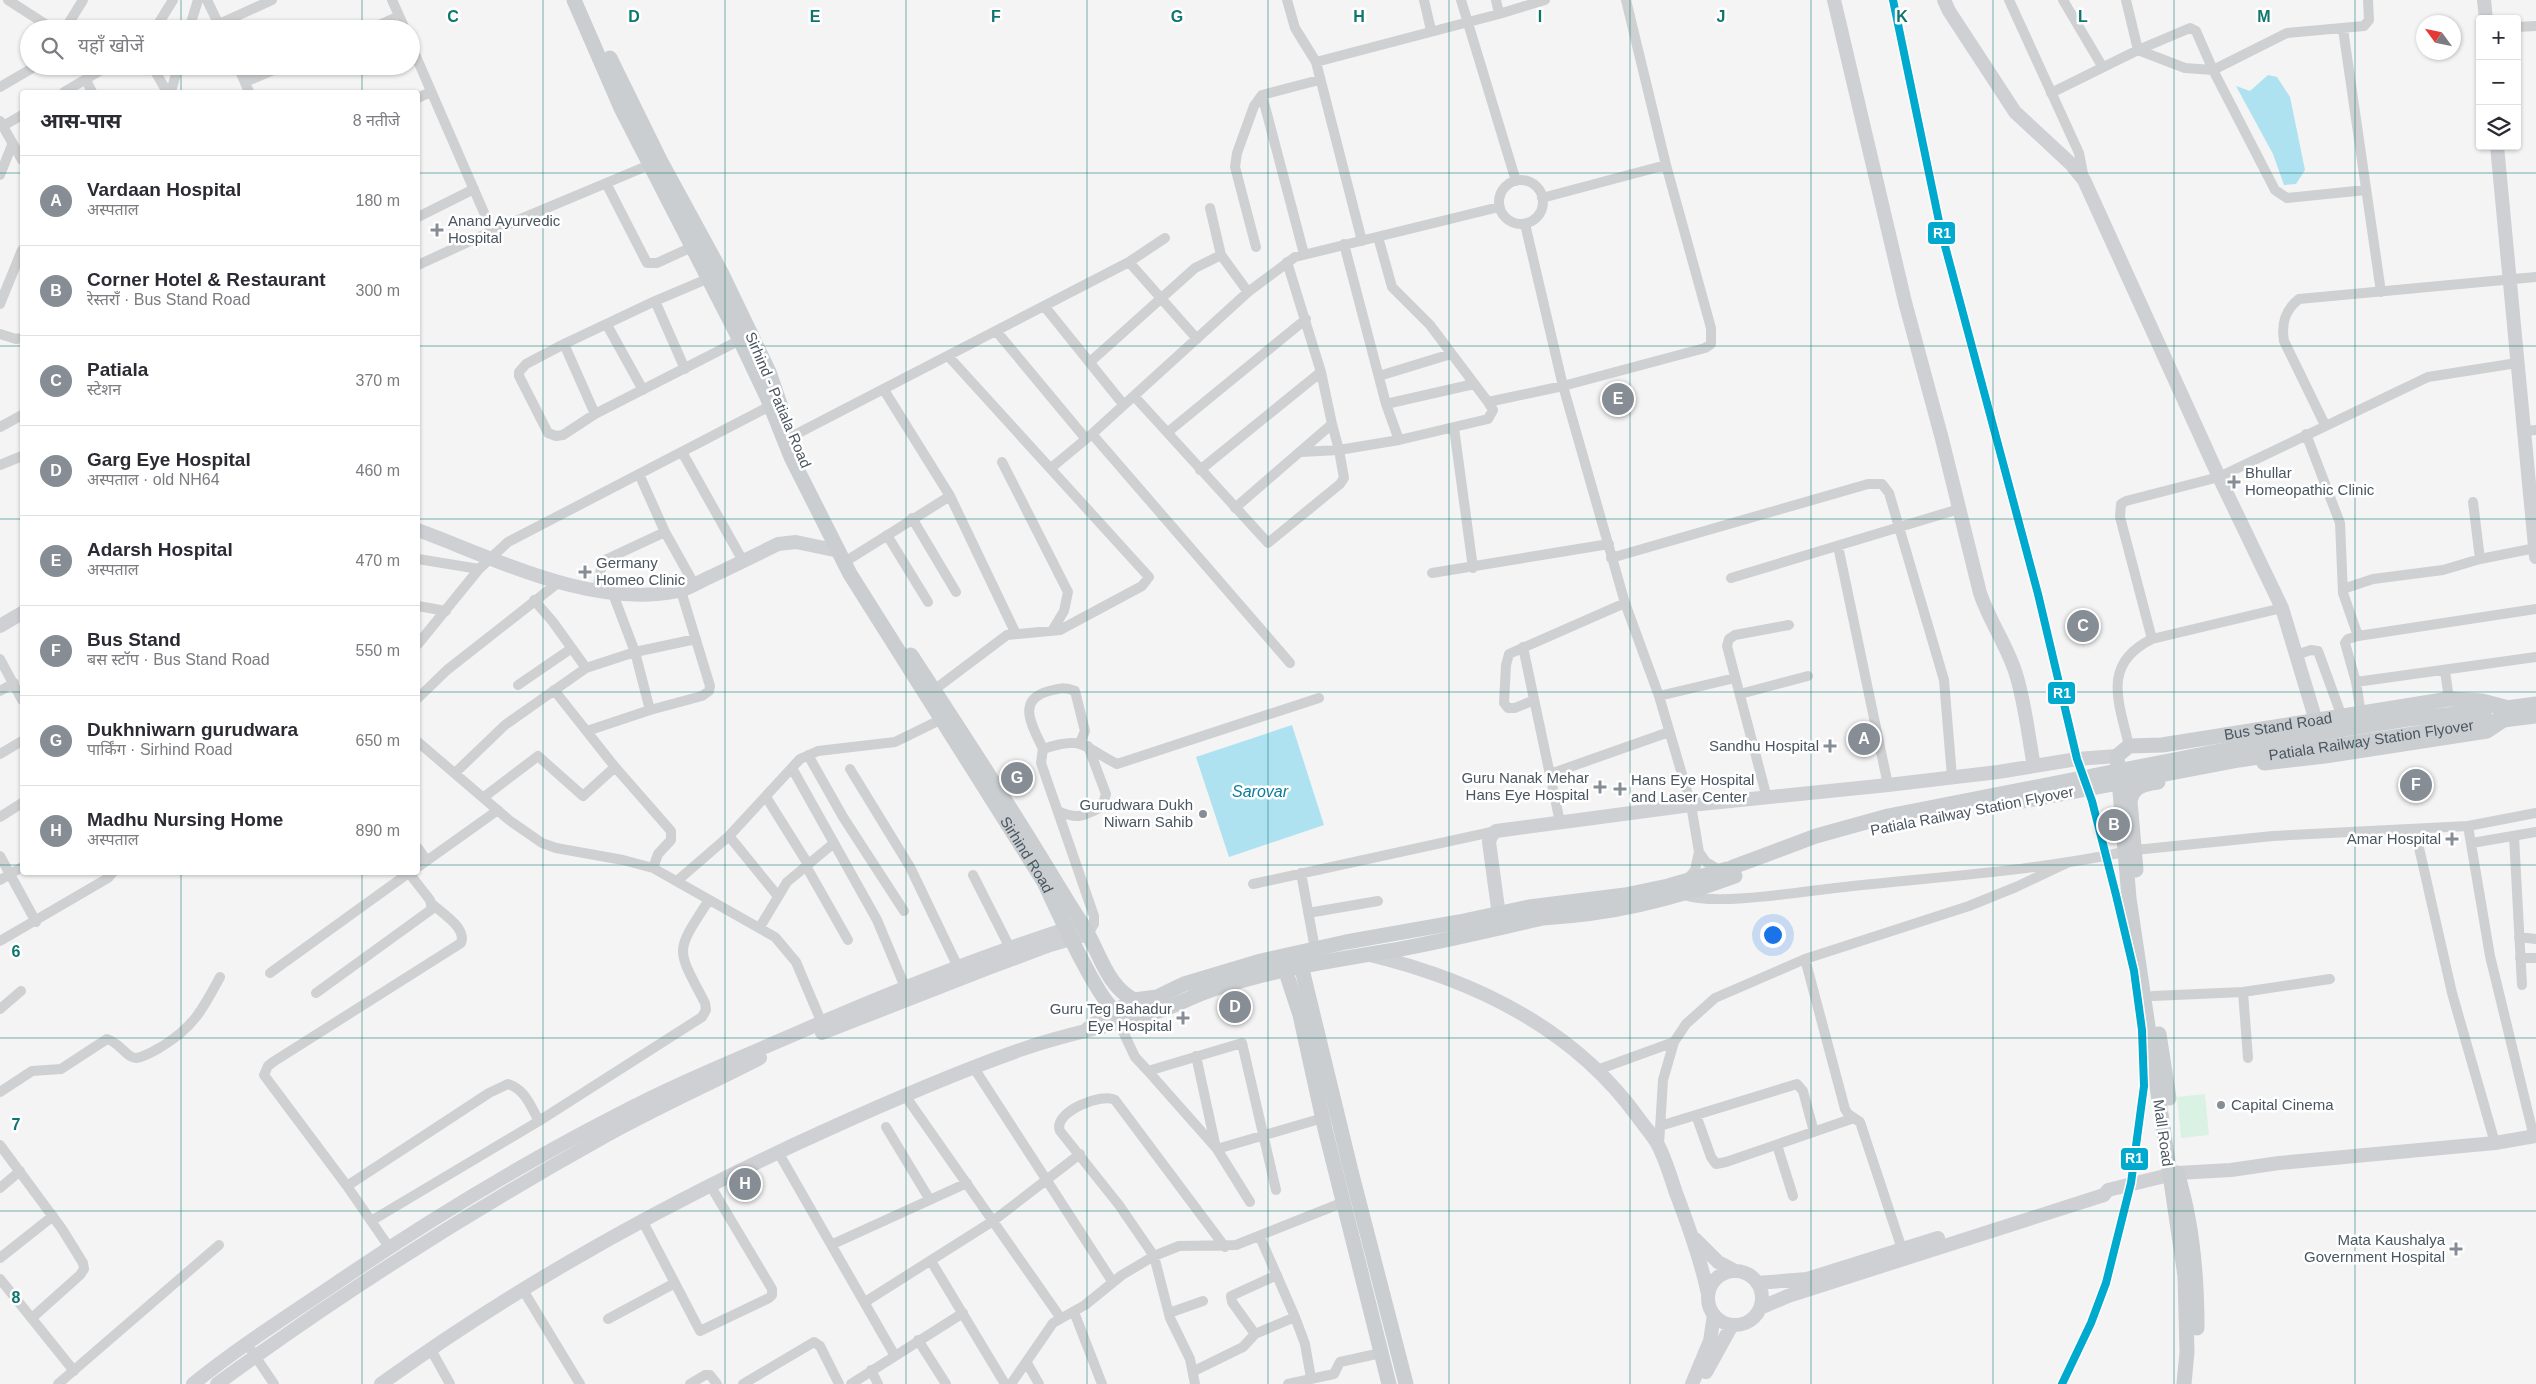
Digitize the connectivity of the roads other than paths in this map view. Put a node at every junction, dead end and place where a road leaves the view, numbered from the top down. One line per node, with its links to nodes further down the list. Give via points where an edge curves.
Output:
1 (3, 0): 25 (street)
2 (8, 0): 30 (street)
3 (83, 0): 31 (street)
4 (173, 0): 32 (street)
5 (198, 0): 33 (street)
6 (207, 0): 34 (street)
7 (272, 0): 35 (street)
8 (392, 0): 29 (street)
9 (574, 0): 72 (main road, via 621,108)
10 (583, 0): 72 (main road, Sirhind - Patiala Road)
11 (1287, 0): 44 (street, via 1295,28)
12 (1424, 0): 42 (street)
13 (1461, 0): 38 (street)
14 (1496, 0): 26 (street)
15 (1545, 0): 26 (street)
16 (1626, 0): 73 (street)
17 (1834, 0): 157 (street)
18 (1944, 0): 75 (street, via 2015,112)
19 (2008, 0): 63 (street)
20 (2063, 0): 45 (street)
21 (2126, 0): 43 (street)
22 (2368, 0): 41 (street, via 2367,23)
23 (2484, 0): 27 (street)
24 (2493, 0): 28 (street)
25 (0, 4)
26 (1500, 14): 38 (street)
27 (2486, 15)
28 (2494, 15)
29 (400, 16): 36 (street); 37 (street)
30 (39, 20)
31 (70, 20)
32 (161, 20)
33 (192, 20)
34 (217, 20)
35 (233, 20)
36 (391, 20)
37 (401, 20)
38 (1467, 23): 42 (street); 76 (street)
39 (2536, 26): 40 (street)
40 (2521, 27)
41 (2343, 29): 47 (street, via 2299,31 2278,36); 79 (street)
42 (1431, 30): 44 (street)
43 (2138, 50): 45 (street); 47 (street, via 2185,68); 47 (street, via 2190,28 2196,31)
44 (1316, 62): 55 (street)
45 (2102, 66): 63 (street)
46 (420, 67): 62 (street)
47 (2213, 70): 79 (street, via 2281,196 2294,198)
48 (21, 75): 56 (street)
49 (93, 75): 54 (street)
50 (159, 75): 60 (street)
51 (176, 75): 61 (street)
52 (242, 75): 57 (street)
53 (268, 75): 57 (street)
54 (86, 80): 58 (street); 59 (street)
55 (1319, 80): 64 (street); 88 (street)
56 (0, 87)
57 (247, 88)
58 (68, 90)
59 (91, 90)
60 (171, 90)
61 (172, 90)
62 (430, 92): 65 (street); 78 (street)
63 (2051, 93): 75 (street, via 2079,153)
64 (1262, 95): 91 (street, via 1254,106 1235,160); 92 (street)
65 (420, 97)
66 (20, 116): 67 (street)
67 (1, 124): 68 (street)
68 (12, 144): 71 (street); 74 (street)
69 (2497, 150): 100 (street)
70 (2506, 150): 100 (street)
71 (20, 157)
72 (655, 163): 77 (street); 90 (main road); 98 (main road, Sirhind - Patiala Road)
73 (1666, 165): 80 (street); 123 (street, via 1711,328 1711,344)
74 (0, 175)
75 (2084, 180): 153 (street)
76 (1516, 181): 80 (street, via 1530,183); 81 (street, via 1502,190)
77 (606, 183): 85 (street); 90 (street, via 646,263 657,263)
78 (474, 188): 83 (street); 85 (street)
79 (2366, 190): 102 (street)
80 (1542, 198): 84 (street, via 1538,216)
81 (1499, 207): 84 (street, via 1508,221); 87 (street)
82 (1210, 208): 94 (street)
83 (420, 216)
84 (1525, 224): 123 (street)
85 (492, 231): 97 (street)
86 (1165, 238): 95 (street)
87 (1378, 238): 88 (street); 115 (street, via 1392,287 1423,317)
88 (1362, 241): 89 (street)
89 (1344, 244): 92 (street); 121 (street)
90 (692, 247): 98 (main road)
91 (1256, 247)
92 (1304, 254): 96 (street)
93 (20, 255): 105 (street)
94 (1221, 256): 101 (street); 103 (street, via 1195,268)
95 (1129, 262): 103 (street); 106 (street)
96 (1287, 262): 101 (street); 107 (street)
97 (420, 264)
98 (715, 276): 104 (street); 113 (main road); 128 (main road, Sirhind - Patiala Road, via 769,372)
99 (2536, 276): 100 (street)
100 (2513, 278): 102 (street); 118 (street); 137 (street)
101 (1248, 292): 112 (street)
102 (2381, 292): 134 (street, via 2306,297 2286,313 2282,331 2284,341)
103 (1161, 298): 112 (street); 117 (street)
104 (655, 301): 108 (street); 119 (street)
105 (0, 304)
106 (1045, 306): 109 (street); 117 (street)
107 (1306, 319): 120 (street); 138 (street)
108 (606, 325): 114 (street); 124 (street)
109 (997, 332): 116 (street); 140 (street)
110 (0, 334): 111 (street)
111 (20, 338)
112 (1197, 339): 126 (street)
113 (740, 340): 119 (street); 128 (main road)
114 (564, 344): 131 (street); 131 (street, via 526,364 519,376 552,436 563,435)
115 (1452, 354): 121 (street); 122 (street)
116 (949, 357): 125 (street); 150 (street)
117 (1090, 362): 129 (street)
118 (2517, 363): 134 (street, via 2436,374); 137 (street)
119 (685, 369): 124 (street)
120 (1321, 372): 133 (street); 151 (street)
121 (1379, 376): 130 (street)
122 (1474, 384): 127 (street); 130 (street)
123 (1563, 386): 127 (street); 163 (street)
124 (643, 390): 131 (street)
125 (884, 390): 141 (street); 154 (street)
126 (1134, 396): 129 (street); 138 (street)
127 (1488, 402): 136 (street, via 1491,416)
128 (775, 404): 141 (main road); 144 (street)
129 (1123, 404): 140 (street)
130 (1386, 404): 142 (street)
131 (595, 414)
132 (20, 416): 135 (street)
133 (1332, 424): 143 (street); 145 (street)
134 (2325, 425): 139 (street)
135 (0, 427)
136 (1454, 428): 142 (street); 172 (street)
137 (2531, 430): 147 (street); 165 (street)
138 (1168, 432): 151 (street)
139 (2306, 434): 153 (street); 178 (street, via 2340,523)
140 (1089, 436): 150 (street); 205 (street)
141 (788, 439): 166 (main road)
142 (1399, 440): 143 (street)
143 (1339, 450): 145 (street); 156 (street, via 1344,478 1340,484 1272,542 1265,542)
144 (682, 452): 152 (street); 171 (street)
145 (1301, 452): 156 (street)
146 (20, 457): 149 (street)
147 (2536, 461)
148 (1002, 462): 193 (street, via 1068,592 1064,611)
149 (0, 465)
150 (1051, 468): 193 (street, via 1149,578 1142,586)
151 (1200, 470): 156 (street)
152 (639, 474): 161 (street); 167 (street, via 520,535)
153 (2219, 477): 187 (street); 197 (street, via 2121,504 2120,517)
154 (950, 496): 158 (street); 194 (street)
155 (2472, 502): 170 (street)
156 (1235, 508)
157 (1958, 509): 159 (street); 243 (street, via 1986,611 2008,652 2018,681)
158 (912, 518): 162 (street); 181 (street)
159 (1898, 527): 164 (street); 168 (street, via 1886,488 1877,483); 250 (street, via 1944,680)
160 (420, 531): 167 (street)
161 (665, 532): 177 (street); 179 (street, via 605,560)
162 (887, 534): 166 (street); 184 (street)
163 (1609, 544): 168 (street); 172 (street)
164 (1838, 546): 175 (street); 251 (street)
165 (2536, 551): 170 (street)
166 (845, 555): 171 (street, via 787,542); 214 (main road); 229 (main road, via 850,574)
167 (490, 558): 173 (street); 176 (street)
168 (1611, 558): 185 (street)
169 (420, 559): 173 (street)
170 (2480, 559): 178 (street, via 2443,570 2373,579)
171 (744, 561): 177 (street)
172 (1473, 568): 174 (street)
173 (479, 569): 189 (street)
174 (1432, 573)
175 (1731, 578)
176 (559, 582): 179 (street); 183 (street)
177 (694, 584): 180 (street)
178 (2343, 589): 195 (street)
179 (597, 590): 182 (street)
180 (680, 591): 182 (street); 196 (street)
181 (956, 592)
182 (613, 594): 201 (street)
183 (534, 600): 200 (street); 219 (street)
184 (928, 602)
185 (1625, 603): 199 (street); 220 (street)
186 (420, 606): 189 (street)
187 (2282, 608): 197 (street); 202 (street)
188 (2536, 609): 195 (street)
189 (446, 610): 198 (street)
190 (20, 614): 192 (street)
191 (1789, 625): 209 (street, via 1734,635 1729,639 1727,646)
192 (0, 626)
193 (1052, 632): 194 (street)
194 (1016, 634): 214 (street, via 999,640)
195 (2358, 636): 210 (street, via 2345,643)
196 (696, 639): 201 (street); 224 (street, via 709,691 702,696)
197 (2152, 640): 237 (street, via 2128,657 2116,681)
198 (420, 642)
199 (1523, 647): 223 (street); 223 (street, via 1506,658 1504,703 1508,708 1515,708)
200 (572, 648): 206 (street); 212 (street)
201 (635, 652): 206 (street); 224 (street)
202 (2296, 655): 228 (street, via 2318,651); 230 (street)
203 (2536, 657): 207 (street)
204 (0, 659): 211 (street)
205 (1290, 663)
206 (586, 668): 213 (street)
207 (2445, 671): 210 (street); 222 (street)
208 (1808, 676): 217 (street)
209 (1734, 678): 217 (street); 220 (street)
210 (2356, 682): 226 (street)
211 (14, 683): 215 (street); 218 (street)
212 (518, 685)
213 (554, 690): 232 (street); 248 (street, via 504,726)
214 (934, 690): 245 (main road)
215 (0, 692)
216 (2536, 692): 225 (main road)
217 (1740, 694): 254 (street)
218 (20, 696)
219 (420, 696)
220 (1659, 696): 233 (street)
221 (1319, 698): 236 (street, via 1117,764)
222 (2449, 699): 225 (main road, Bus Stand Road, via 2482,701); 226 (main road, Bus Stand Road)
223 (1534, 700): 249 (street)
224 (650, 710): 232 (street)
225 (2518, 711): 227 (main road, Bus Stand Road); 231 (main road); 242 (main road, Bus Stand Road, via 2487,731); 281 (main road, Patiala Railway Station Flyover, bridge, via 2486,717 2408,719 2276,740 1888,816 1816,836)
226 (2361, 714): 228 (main road, Bus Stand Road)
227 (2536, 716)
228 (2342, 717): 230 (main road, Bus Stand Road)
229 (940, 720): 240 (street, via 895,742); 245 (main road)
230 (2316, 721): 237 (main road, Bus Stand Road, via 2162,745); 242 (street)
231 (2536, 728)
232 (586, 731): 244 (street)
233 (1669, 732): 249 (street); 256 (street)
234 (20, 742): 239 (street)
235 (420, 744): 248 (street)
236 (1084, 745): 238 (street, via 1061,742); 238 (street, via 1075,691 1063,687 1036,696 1029,706 1030,719); 258 (street, via 1106,794 1102,806 1073,818)
237 (2130, 746): 241 (main road)
238 (1043, 749): 258 (street, via 1041,763)
239 (0, 754)
240 (808, 755): 246 (street); 296 (street, via 843,817)
241 (2117, 756): 243 (street); 271 (main road, Bus Stand Road)
242 (2325, 756): 271 (main road, Bus Stand Road, via 2257,764 2139,786 2131,794 2130,801)
243 (2034, 766): 250 (street)
244 (615, 767): 252 (street, via 583,796 538,756); 279 (street, via 671,831 671,840 658,854)
245 (977, 767): 301 (main road, Sirhind Road, via 1067,904); 302 (main road, Sirhind Road, via 1044,882)
246 (792, 768): 253 (street); 268 (street)
247 (850, 769): 315 (street, via 910,868)
248 (455, 773): 252 (street)
249 (1550, 774): 261 (street)
250 (1952, 777): 251 (street)
251 (1888, 785): 254 (street)
252 (484, 797): 257 (street)
253 (766, 798): 266 (street); 276 (street)
254 (1767, 798): 256 (street)
255 (20, 805): 260 (street)
256 (1691, 805): 261 (street); 272 (street)
257 (498, 810): 274 (street); 279 (street, via 528,835 556,848)
258 (1058, 811): 301 (street, via 1094,916)
259 (2536, 813): 262 (street)
260 (0, 817)
261 (1560, 822): 264 (street)
262 (2468, 826): 263 (street); 269 (street)
263 (2415, 830): 271 (street, via 2273,836); 346 (street, via 2452,993)
264 (1496, 831): 282 (street); 298 (street, via 1489,842)
265 (2536, 832): 267 (street)
266 (729, 836): 289 (street); 292 (street)
267 (2514, 836): 269 (street); 303 (street)
268 (834, 843): 276 (street); 320 (street, via 877,920)
269 (2472, 843): 345 (street, via 2490,956)
270 (420, 851): 274 (street)
271 (2130, 851): 275 (street); 280 (main road, Bus Stand Road); 354 (main road, Mall Road)
272 (1699, 852): 281 (street, via 1706,862); 291 (street, via 1695,870)
273 (0, 856): 283 (street)
274 (426, 861): 277 (street)
275 (2069, 862): 291 (street, via 1705,900); 313 (street, via 1969,906)
276 (807, 865): 292 (street); 305 (street)
277 (420, 866)
278 (20, 868): 283 (street)
279 (653, 868): 289 (street)
280 (2135, 868): 324 (main road, Mall Road)
281 (1730, 871): 291 (main road, Patiala Railway Station Flyover)
282 (1301, 873): 290 (street); 297 (street)
283 (10, 874): 288 (street); 299 (street)
284 (110, 875): 299 (street)
285 (407, 875): 316 (street)
286 (411, 875): 295 (street)
287 (973, 875): 307 (street)
288 (0, 880)
289 (677, 881): 293 (street)
290 (1253, 884)
291 (1685, 888): 298 (main road, Patiala Railway Station Flyover, via 1628,909 1585,916)
292 (777, 895): 300 (street)
293 (709, 900): 300 (street); 340 (street, via 685,938 682,954 705,1003 702,1017)
294 (1378, 901): 297 (street)
295 (432, 904): 323 (street, via 429,913); 358 (street, via 462,934 461,943 265,1069 266,1080)
296 (904, 911)
297 (1308, 913): 308 (street)
298 (1500, 920): 308 (main road); 309 (main road)
299 (36, 922): 306 (street)
300 (760, 927): 328 (street, via 775,937 796,962)
301 (1088, 928): 302 (street); 325 (main road, Sirhind Road, via 1119,990)
302 (1064, 934): 307 (street); 327 (main road, Sirhind Road); 328 (street, via 1050,945)
303 (2519, 938): 304 (street); 310 (street)
304 (2536, 939)
305 (848, 940)
306 (0, 942)
307 (1010, 948): 315 (street)
308 (1315, 950): 312 (main road)
309 (1366, 954): 312 (main road); 333 (street, via 1397,961 1482,993 1541,1024)
310 (2520, 958): 311 (street); 319 (street)
311 (2536, 958)
312 (1300, 959): 314 (main road); 433 (main road)
313 (1805, 959): 329 (street, via 1715,998 1686,1024); 339 (street, via 1845,1109)
314 (1283, 963): 325 (main road, via 1184,984 1156,997); 327 (main road, via 1250,978 1189,997 1161,1011); 338 (main road, via 1300,1015)
315 (958, 967): 320 (street)
316 (270, 973)
317 (220, 977): 335 (street, via 192,1024 177,1038 154,1051 135,1058 108,1039 61,1069 32,1071)
318 (2330, 979): 322 (street)
319 (2522, 985)
320 (905, 987): 328 (street)
321 (21, 991): 326 (street)
322 (2243, 992): 324 (street); 331 (street)
323 (316, 993)
324 (2153, 996): 354 (main road, Mall Road, via 2164,1058)
325 (1134, 1000): 327 (street)
326 (0, 1009)
327 (1117, 1017): 332 (street); 334 (street, via 1135,1057)
328 (824, 1027): 374 (street, via 690,1079 615,1116); 406 (street, via 603,1137 433,1237 322,1308)
329 (1674, 1042): 333 (street); 341 (street, via 1663,1080)
330 (1196, 1056): 334 (street); 344 (street, via 1239,1042 1243,1045); 350 (street)
331 (2248, 1058)
332 (974, 1068): 336 (street); 355 (street)
333 (1597, 1070): 349 (street, via 1629,1104)
334 (1148, 1071): 350 (street)
335 (0, 1092)
336 (904, 1094): 351 (street); 356 (street)
337 (1696, 1115): 341 (street); 343 (street, via 1798,1084 1803,1091); 348 (street, via 1716,1164)
338 (1323, 1118): 344 (street); 365 (main road)
339 (1854, 1118): 343 (street); 376 (street, via 1860,1122)
340 (539, 1121): 358 (street, via 522,1092 508,1084 488,1093); 368 (street)
341 (1660, 1126): 349 (street)
342 (886, 1127): 363 (street)
343 (1814, 1132): 348 (street)
344 (1264, 1135): 350 (street); 360 (street)
345 (2536, 1140): 346 (street)
346 (2495, 1143): 354 (street)
347 (0, 1145): 353 (street)
348 (1777, 1145): 362 (street)
349 (1658, 1146): 371 (street)
350 (1217, 1149): 364 (street)
351 (778, 1152): 357 (street); 372 (street)
352 (1080, 1154): 355 (street); 375 (street, via 1060,1131 1060,1118 1102,1098 1111,1098 1119,1104); 377 (street)
353 (20, 1171): 359 (street); 366 (street)
354 (2173, 1173): 361 (street); 436 (main road, Mall Road, via 2185,1276 2187,1352); 437 (main road, Mall Road, via 2186,1211 2197,1287 2198,1345)
355 (1046, 1180): 369 (street); 383 (street)
356 (967, 1183): 363 (street); 369 (street)
357 (710, 1185): 367 (street); 384 (street, via 772,1289 772,1295 700,1331)
358 (347, 1186): 368 (street)
359 (0, 1188)
360 (1276, 1190)
361 (2108, 1190): 376 (street, via 2102,1188); 390 (street, via 2104,1195 1788,1296)
362 (1794, 1196)
363 (930, 1200): 372 (street)
364 (1250, 1202)
365 (1344, 1202): 370 (street); 404 (main road)
366 (53, 1216): 378 (street); 395 (street, via 84,1269)
367 (642, 1220): 384 (street); 386 (street)
368 (371, 1221): 374 (street)
369 (993, 1221): 379 (street); 396 (street)
370 (1260, 1237): 375 (street); 381 (street)
371 (1692, 1237): 380 (street, via 1718,1262); 387 (street)
372 (833, 1244): 389 (street)
373 (219, 1245): 409 (street)
374 (389, 1247): 402 (street)
375 (1226, 1247): 377 (street, via 1188,1245)
376 (1902, 1249): 385 (street, via 1807,1279)
377 (1154, 1256): 383 (street); 393 (street)
378 (0, 1258)
379 (931, 1261): 389 (street); 392 (street)
380 (1735, 1271): 385 (street, via 1744,1273); 387 (street, via 1715,1280)
381 (1277, 1275): 397 (street); 400 (street, via 1230,1298)
382 (0, 1279): 395 (street)
383 (1112, 1281): 391 (street)
384 (674, 1283): 398 (street)
385 (1757, 1283): 390 (street, via 1761,1295)
386 (523, 1290): 403 (street); 418 (street)
387 (1708, 1294): 394 (street)
388 (1203, 1301): 393 (street)
389 (865, 1302): 405 (street)
390 (1760, 1308): 399 (street, via 1749,1321)
391 (1074, 1312): 396 (street); 429 (street)
392 (963, 1313): 401 (street); 426 (street)
393 (1169, 1313): 410 (street)
394 (1714, 1315): 399 (street); 434 (street, via 1710,1341)
395 (33, 1317): 409 (street)
396 (1060, 1317): 407 (street)
397 (1295, 1317): 400 (street); 411 (street, via 1305,1344)
398 (608, 1319)
399 (1732, 1325): 435 (street)
400 (1255, 1334): 410 (street, via 1243,1347)
401 (918, 1340): 405 (street); 425 (street)
402 (247, 1344): 406 (street); 413 (street)
403 (430, 1348): 416 (street); 417 (street)
404 (1381, 1353): 411 (street, via 1340,1362 1334,1374); 432 (main road)
405 (895, 1356): 408 (street)
406 (256, 1357): 414 (street); 415 (street)
407 (1026, 1362): 427 (street); 428 (street)
408 (871, 1370): 423 (street); 424 (street)
409 (74, 1371): 412 (street)
410 (1194, 1371): 430 (street)
411 (1311, 1378): 431 (street)
412 (58, 1384)
413 (193, 1384)
414 (217, 1384)
415 (274, 1384)
416 (381, 1384)
417 (450, 1384)
418 (580, 1384)
419 (690, 1384): 420 (street, via 707,1375)
420 (717, 1384)
421 (743, 1384): 422 (street, via 814,1342 820,1346)
422 (839, 1384)
423 (851, 1384)
424 (878, 1384)
425 (946, 1384)
426 (1005, 1384)
427 (1011, 1384)
428 (1040, 1384)
429 (1102, 1384)
430 (1195, 1384)
431 (1288, 1384)
432 (1389, 1384)
433 (1406, 1384)
434 (1692, 1384)
435 (1701, 1384)
436 (2184, 1384)
437 (2194, 1384)

